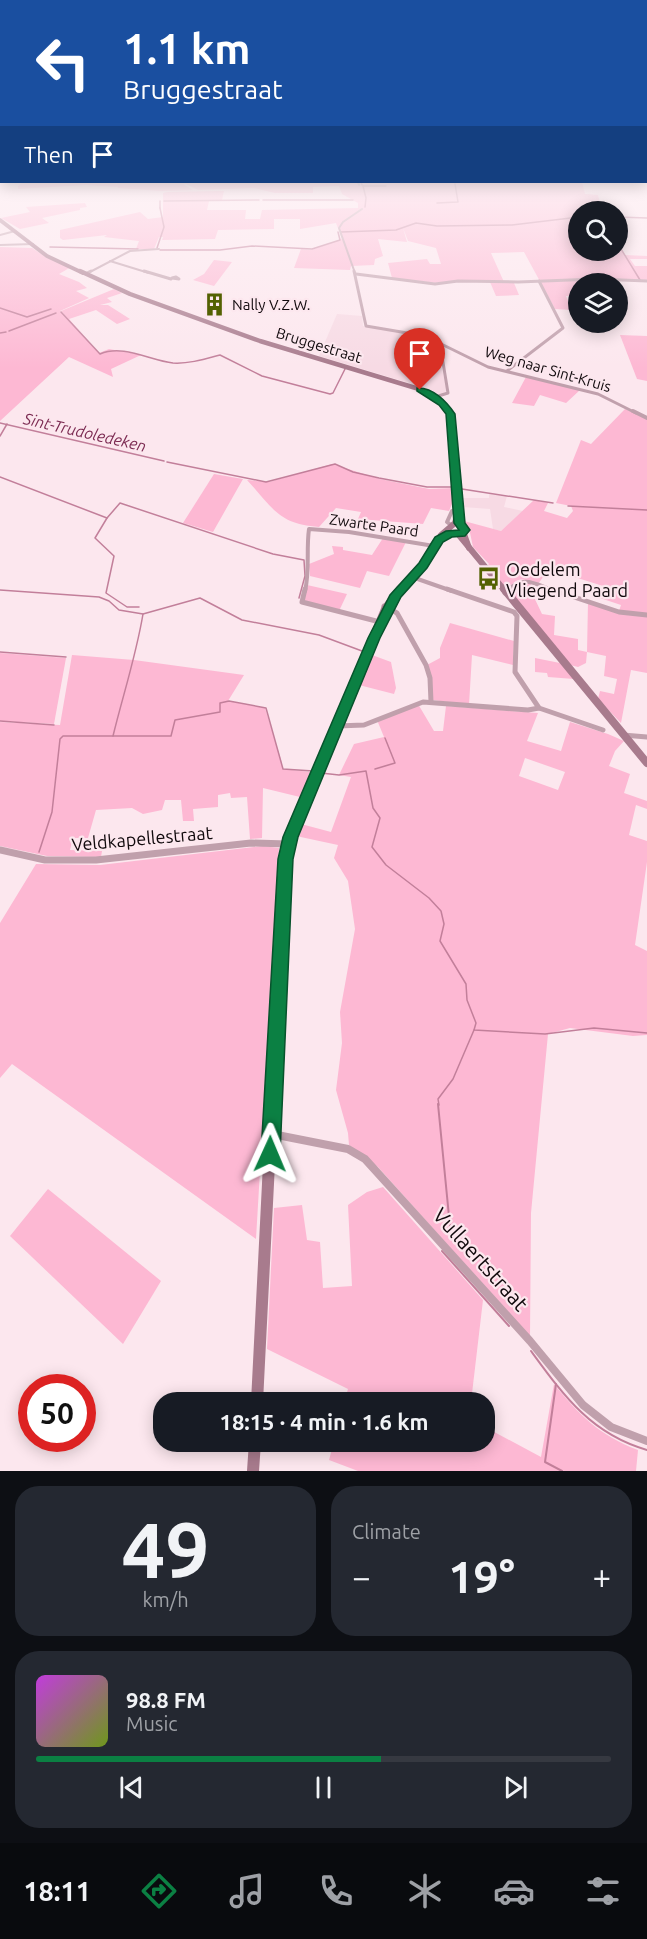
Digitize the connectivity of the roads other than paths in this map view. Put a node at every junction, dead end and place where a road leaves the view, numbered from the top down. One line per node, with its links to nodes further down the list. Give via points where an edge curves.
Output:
1 (15, 231): 3 (street); 4 (main road, Bruggestraat)
2 (339, 231): 9 (street, Weg naar Sint-Kruis)
3 (0, 235)
4 (33, 244): 5 (street); 8 (main road, Bruggestraat, via 47,256)
5 (0, 245)
6 (158, 250): 7 (street, via 130,250)
7 (110, 261): 8 (street); 10 (street)
8 (87, 273): 15 (main road, Bruggestraat, via 134,296 260,341)
9 (356, 274): 11 (street, via 431,284); 13 (street, Weg naar Sint-Kruis, via 366,326 425,336)
10 (171, 279)
11 (539, 281): 12 (street); 14 (street, via 563,328)
12 (647, 281)
13 (440, 344): 14 (street, Weg naar Sint-Kruis, via 488,367); 15 (street, via 448,393)
14 (507, 371): 16 (street, Weg naar Sint-Kruis, via 604,395)
15 (435, 397): 17 (main road, via 452,419)
16 (647, 418)
17 (458, 511): 18 (main road); 18 (street, via 452,511 447,522)
18 (455, 529): 19 (main road); 21 (main road)
19 (434, 546): 20 (main road); 24 (street, Zwarte Paard, via 311,528 302,602)
20 (412, 577): 22 (main road); 26 (street, via 515,613 516,675)
21 (505, 592): 23 (street, via 523,580 619,612); 29 (main road)
22 (387, 607): 24 (main road); 25 (street, via 397,613 429,672)
23 (647, 615)
24 (381, 622): 27 (main road)
25 (431, 702): 26 (street); 27 (street, via 409,706 364,724)
26 (539, 708): 28 (street)
27 (337, 726): 32 (main road)
28 (603, 730)
29 (623, 735): 30 (street); 31 (main road)
30 (647, 736)
31 (647, 763)
32 (288, 844): 33 (street, Veldkapellestraat, via 250,843 81,860 39,859); 34 (main road)
33 (0, 850)
34 (270, 1134): 35 (main road); 36 (street, Vullaertstraat, via 348,1149 365,1159 530,1341 583,1406 611,1427)
35 (257, 1392)
36 (647, 1441)
37 (254, 1452): 38 (main road)
38 (253, 1471)

